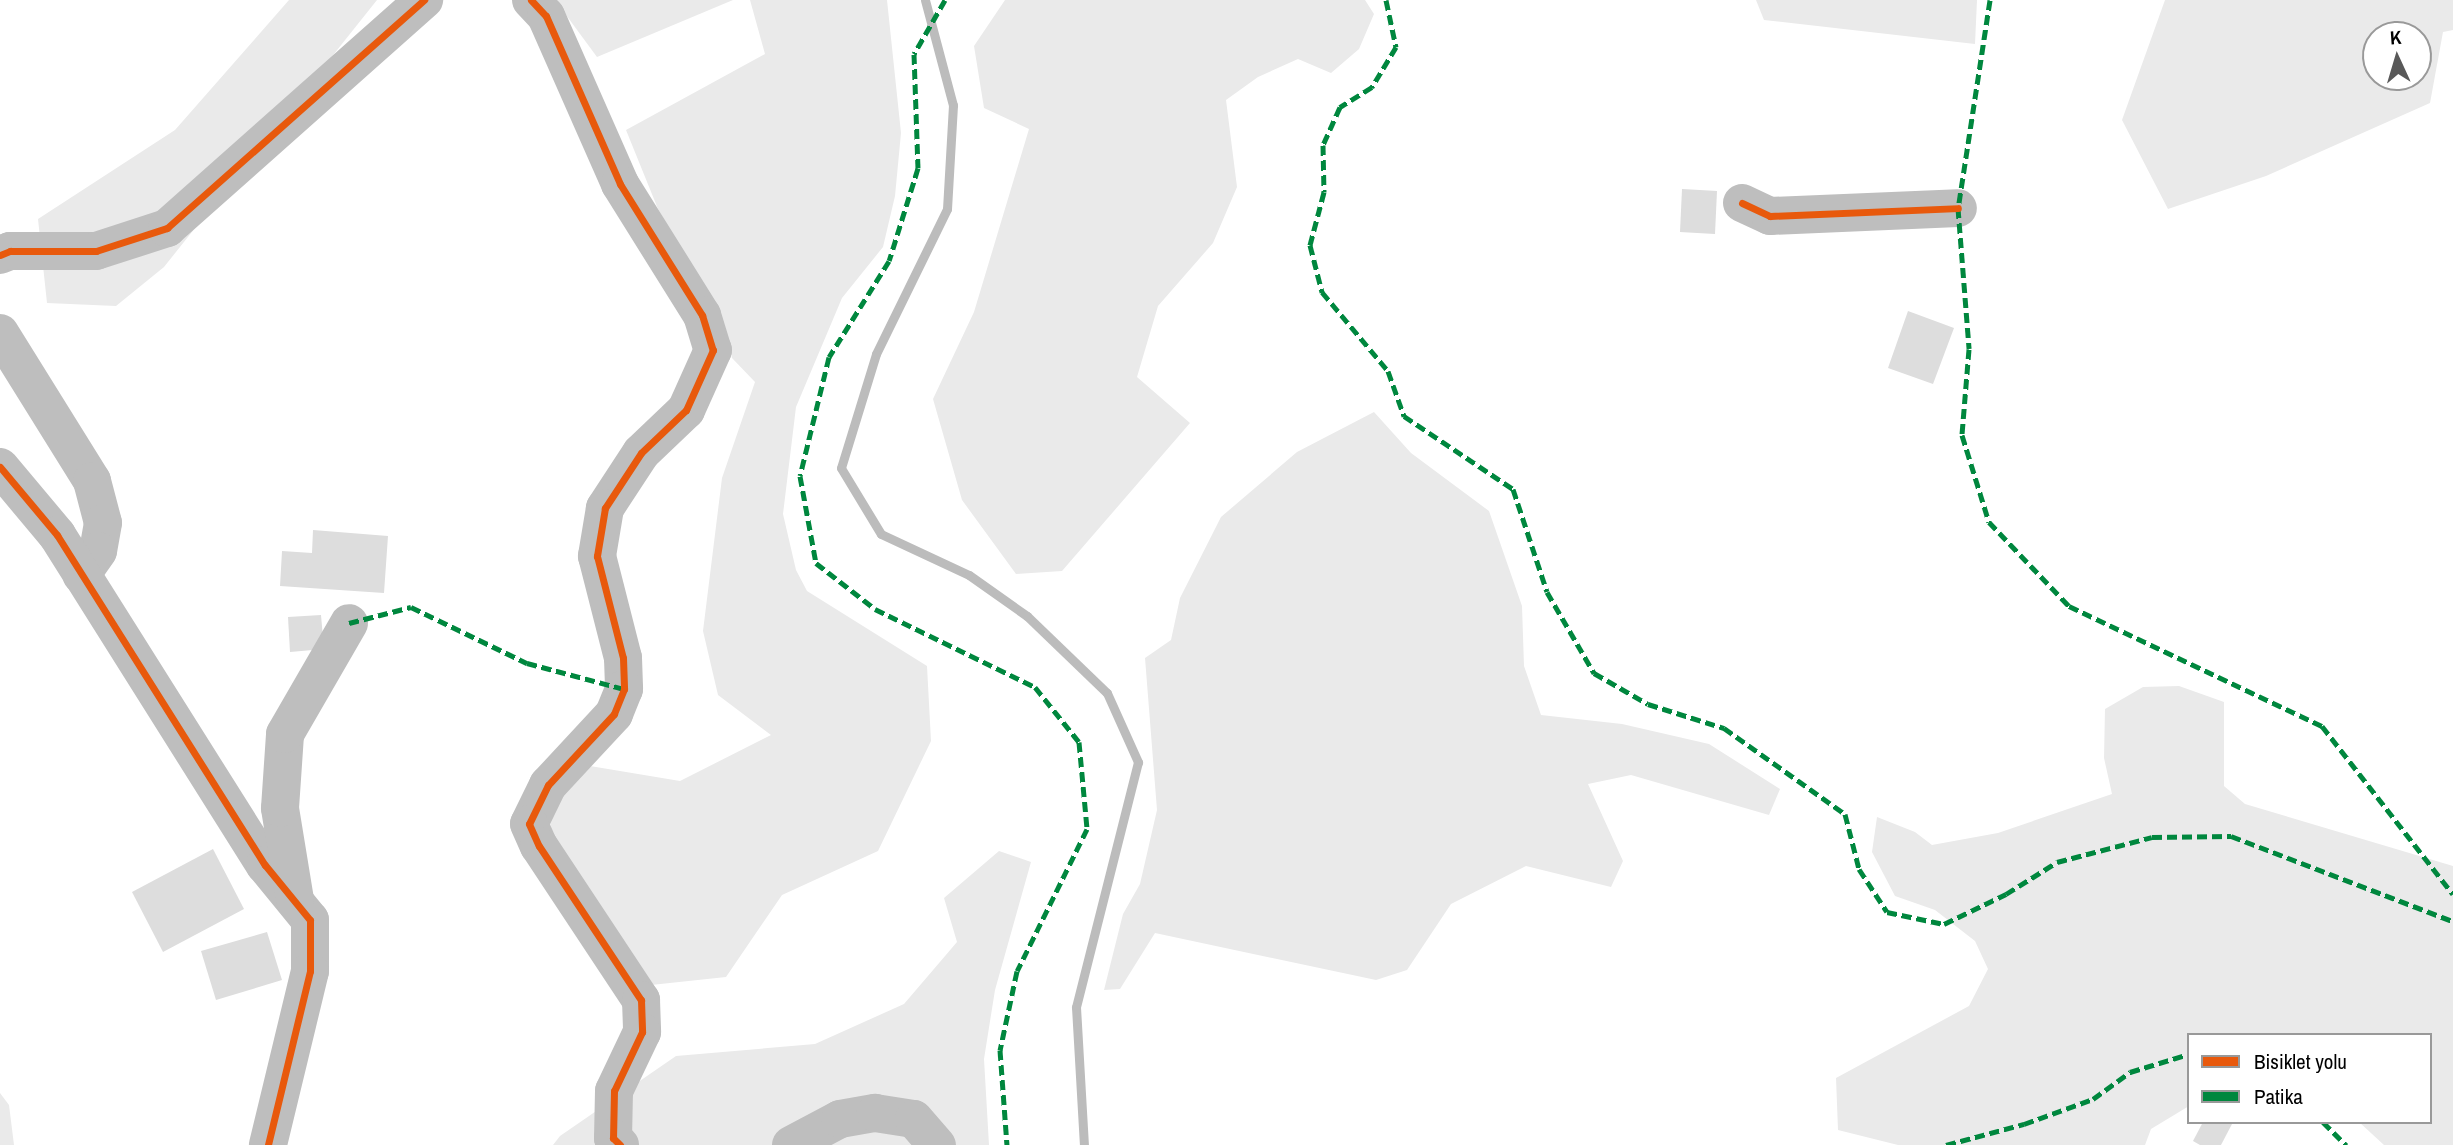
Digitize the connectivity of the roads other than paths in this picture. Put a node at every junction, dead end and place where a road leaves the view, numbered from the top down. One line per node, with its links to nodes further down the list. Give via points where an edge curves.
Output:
1 (424, 0): 5 (street, via 167,228 96,250)
2 (531, 0): 12 (street, via 546,16 620,184 702,315 713,350 686,410 641,453 605,508 597,556 622,658 624,689 614,714 548,785 529,824 641,1000 642,1032 614,1091 613,1138)
3 (1742, 203): 4 (street, via 1770,216)
4 (1958, 208)
5 (0, 255)
6 (0, 333): 8 (street, via 92,481 103,523 98,551)
7 (0, 467): 8 (street, via 57,536)
8 (81, 575): 10 (street, via 168,718)
9 (349, 622): 10 (street, via 285,733 280,808)
10 (295, 905): 11 (street, via 310,920 310,971)
11 (268, 1145)
12 (620, 1145)
13 (791, 1145): 14 (street, via 840,1119 875,1114 914,1119)
14 (937, 1145)

